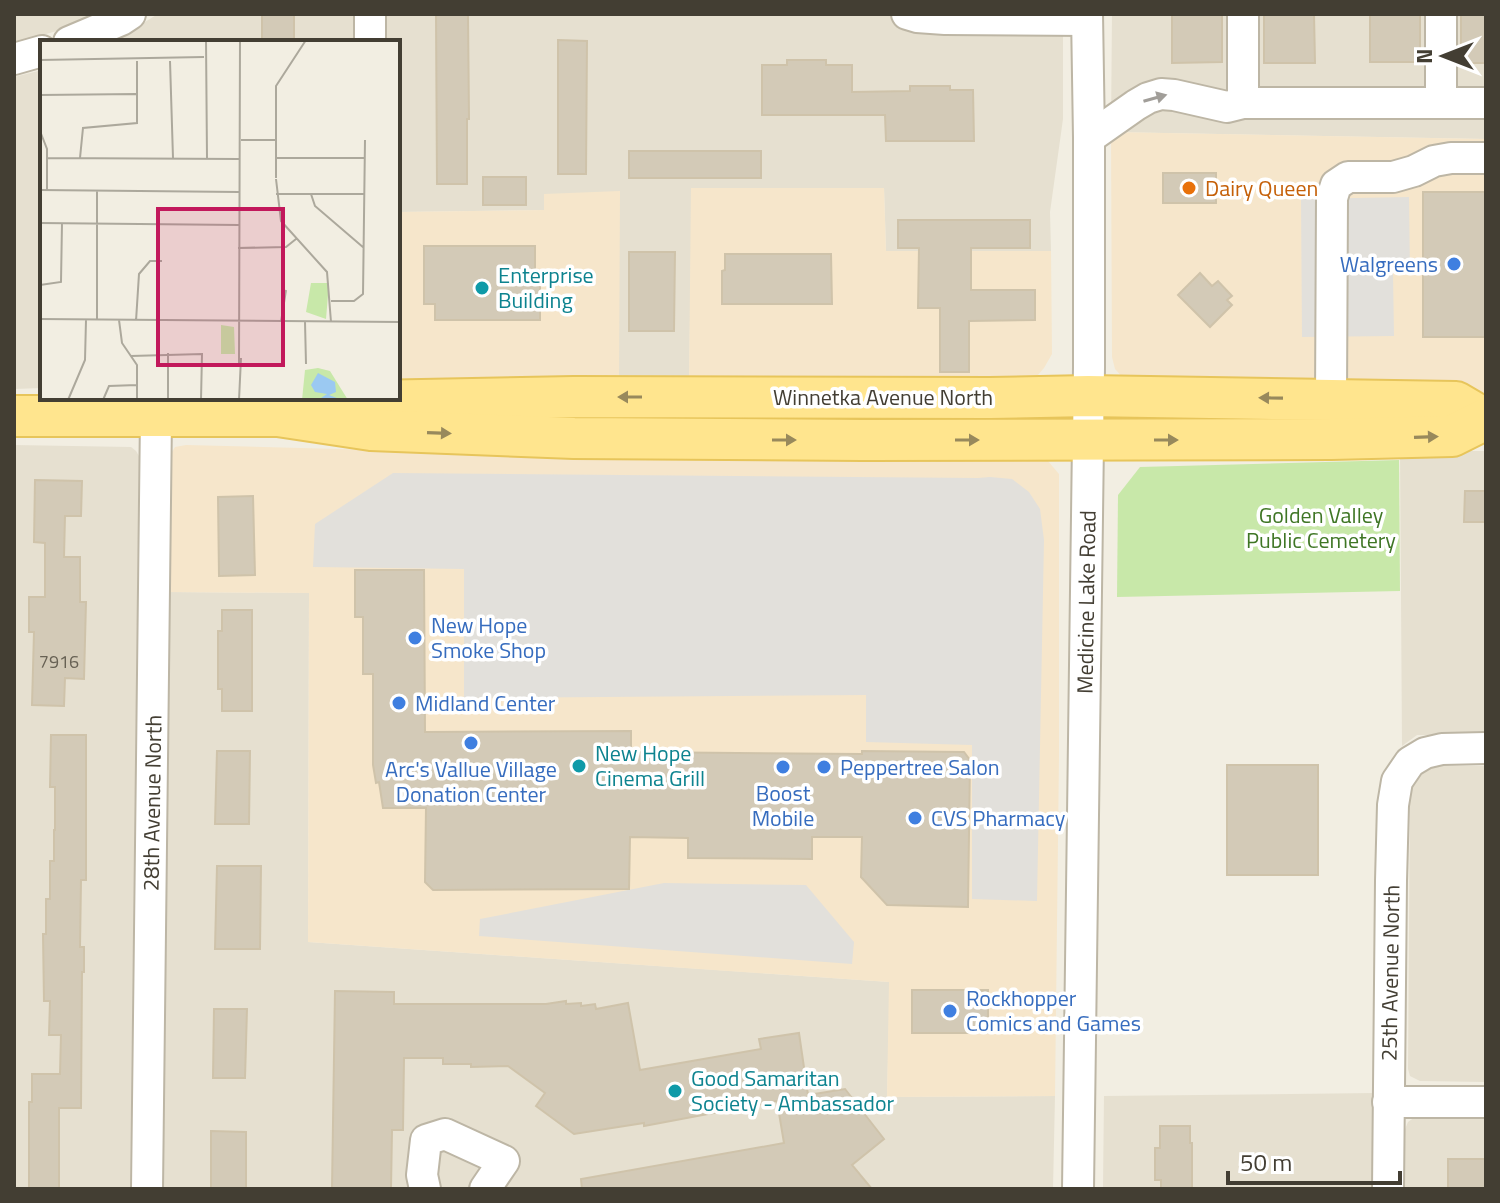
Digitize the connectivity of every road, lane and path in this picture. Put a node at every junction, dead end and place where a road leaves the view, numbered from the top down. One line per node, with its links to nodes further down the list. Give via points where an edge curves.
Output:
1 (130, 14): 7 (street)
2 (370, 14): 8 (street)
3 (907, 14): 6 (street, via 945,19)
4 (1243, 14): 11 (street)
5 (1441, 14): 12 (street)
6 (1087, 17): 14 (street, Medicine Lake Road)
7 (74, 40)
8 (370, 40)
9 (40, 52): 10 (street)
10 (14, 59)
11 (1243, 103): 12 (street); 14 (street, one-way to 11, via 1161,94 1227,107)
12 (1441, 103): 13 (street)
13 (1486, 103)
14 (1089, 138): 16 (street, Medicine Lake Road)
15 (1486, 158): 17 (street, via 1434,161 1393,177 1348,177 1336,185)
16 (1088, 396): 17 (main road, Winnetka Avenue North, one-way to 16); 18 (main road, Winnetka Avenue North, one-way to 18, via 574,397); 22 (street, Medicine Lake Road)
17 (1331, 399): 21 (main road, Winnetka Avenue North, via 1456,402)
18 (371, 410): 20 (main road, Winnetka Avenue North); 22 (main road, Winnetka Avenue North, one-way to 22, via 574,438)
19 (14, 416): 20 (main road, Winnetka Avenue North)
20 (156, 416): 26 (street, 28th Avenue North)
21 (1485, 419): 22 (main road, Winnetka Avenue North, one-way to 21, via 1452,436)
22 (1088, 440): 29 (street, Medicine Lake Road)
23 (1486, 748): 24 (street, 25th Avenue North, via 1425,753 1410,762 1397,781)
24 (1388, 1102): 25 (street); 30 (street, 25th Avenue North)
25 (1486, 1102)
26 (147, 1189)
27 (425, 1189): 28 (street, via 426,1140 445,1134 504,1161)
28 (485, 1189)
29 (1078, 1189)
30 (1388, 1189)

